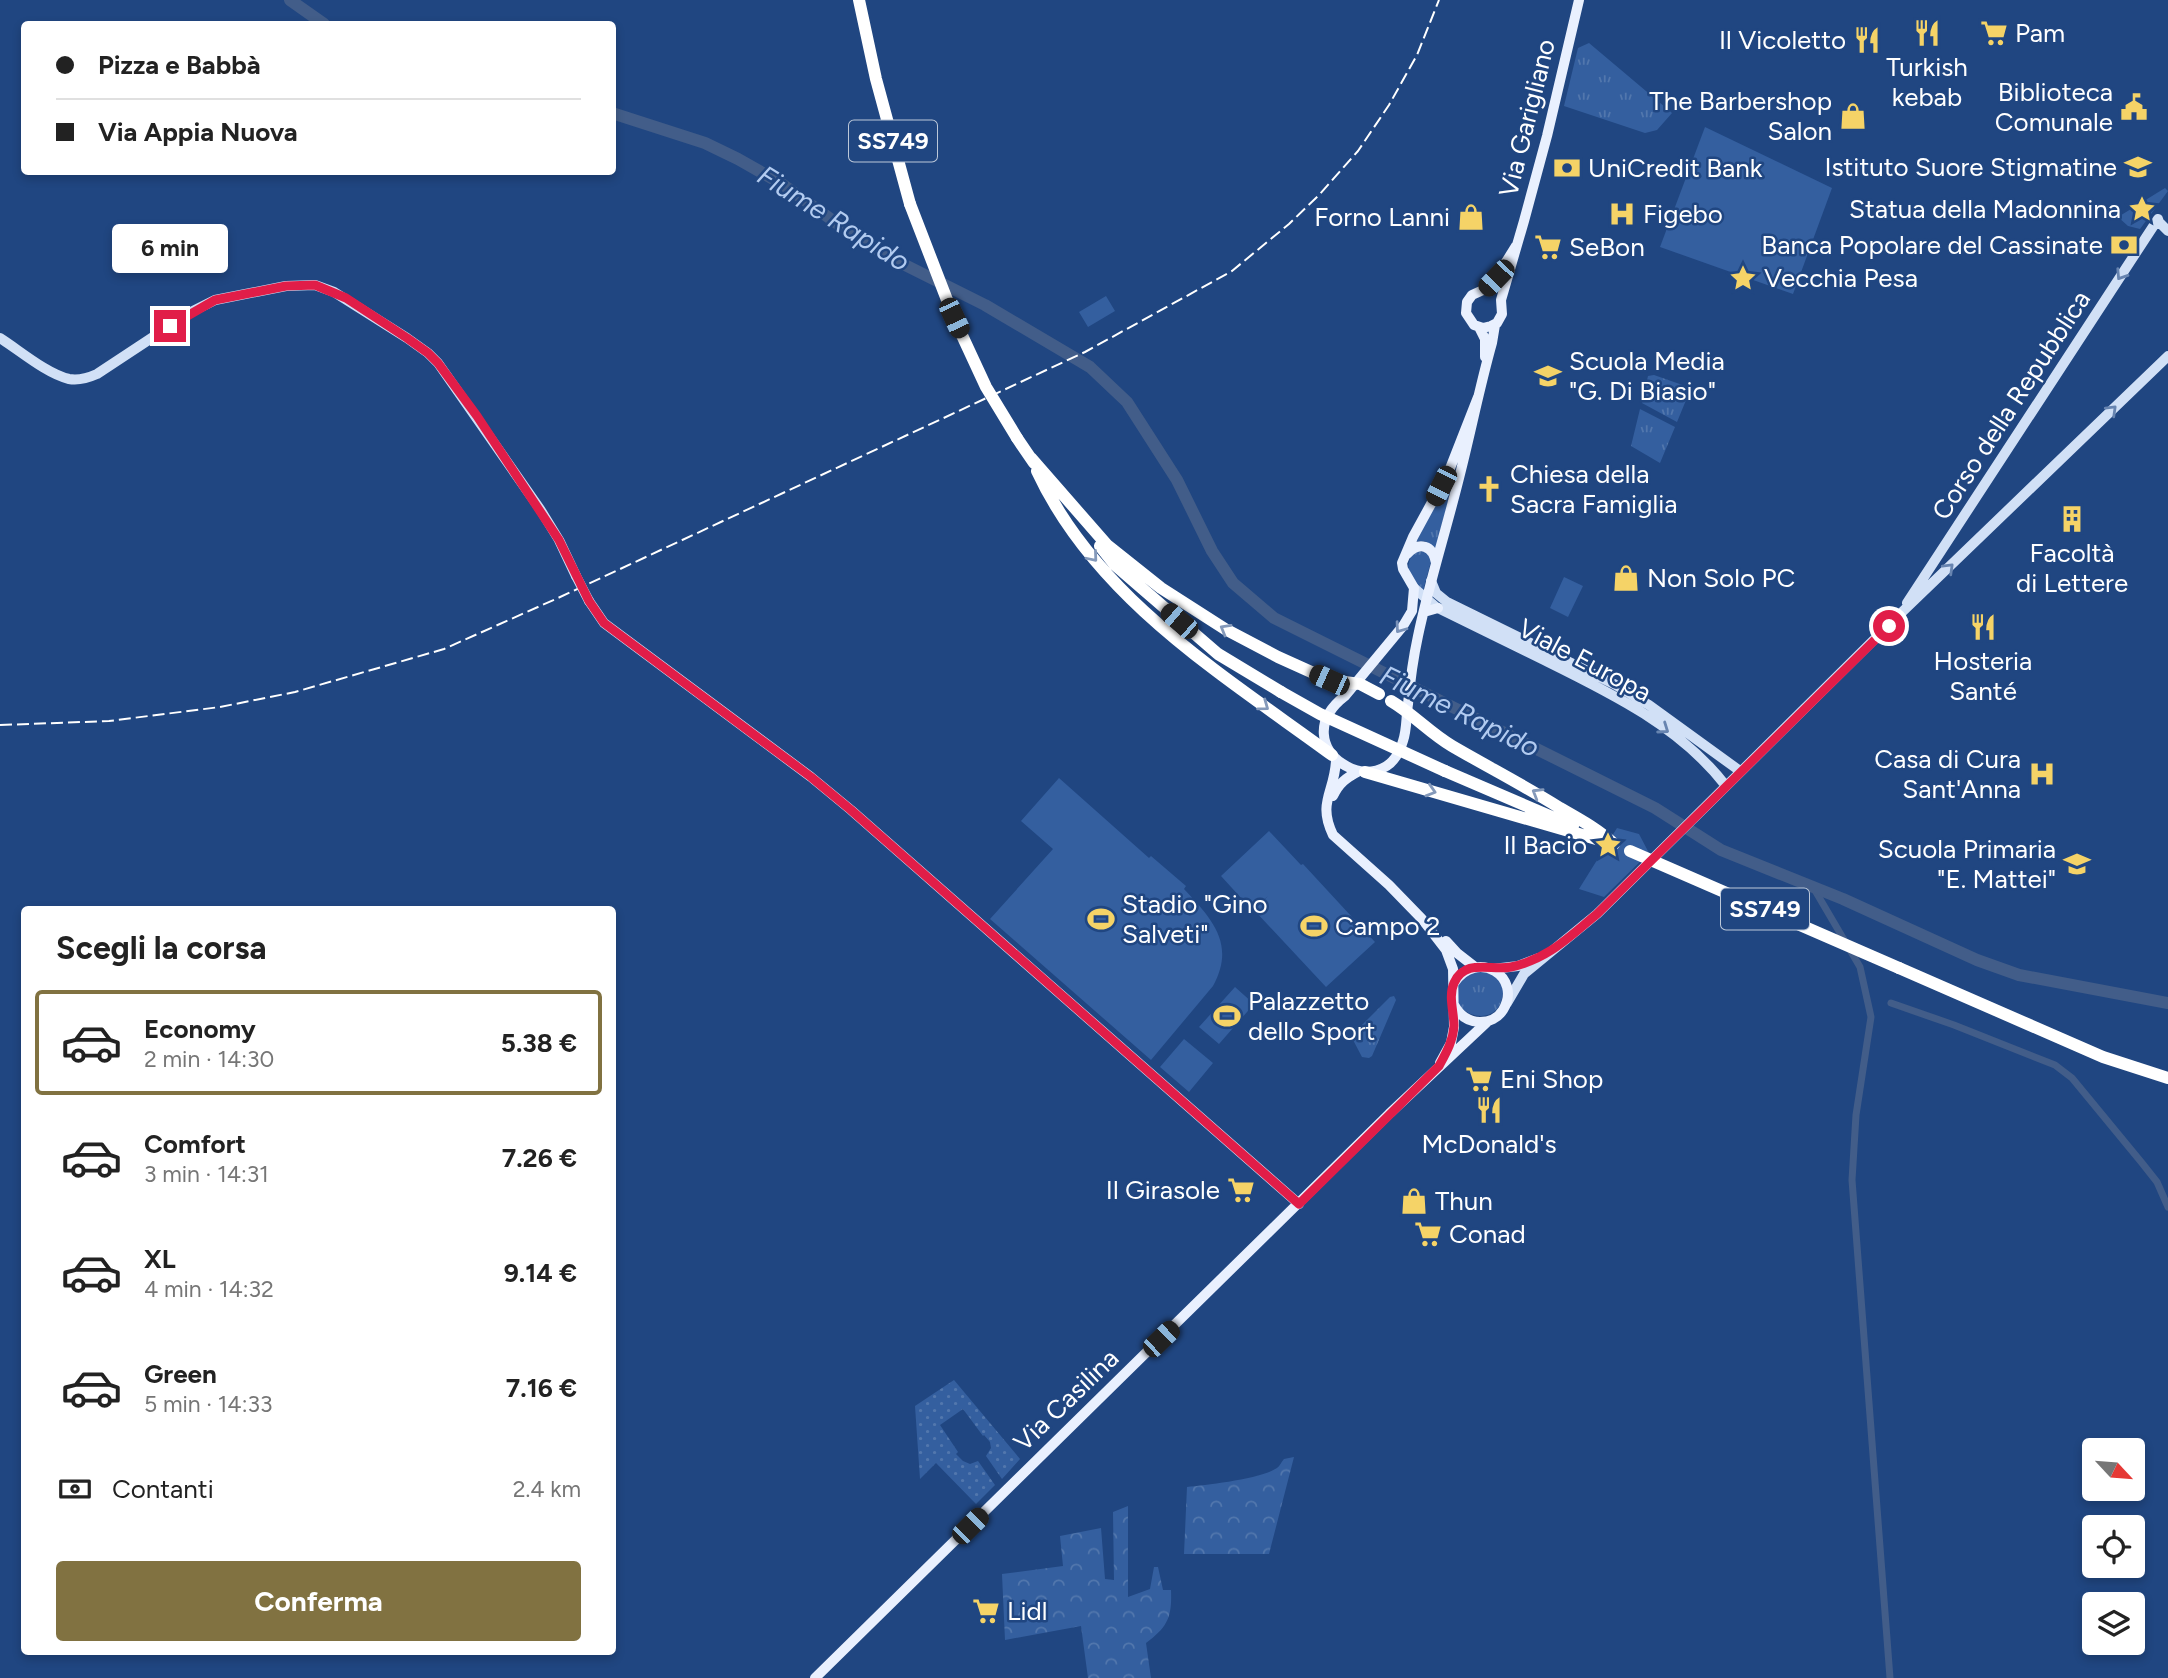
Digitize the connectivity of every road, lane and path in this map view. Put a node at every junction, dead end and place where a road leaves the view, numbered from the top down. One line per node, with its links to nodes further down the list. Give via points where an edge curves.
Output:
1 (851, 0): 5 (highway)
2 (859, 0): 5 (highway, SS749)
3 (865, 0): 5 (highway)
4 (1579, 0): 8 (main road, Via Garigliano)
5 (876, 79): 17 (highway, SS749, bridge, via 910,204 954,318 986,387)
6 (2163, 220): 7 (street, via 2159,222); 21 (street, Corso della Repubblica, one-way to 21)
7 (2168, 231)
8 (1516, 246): 9 (main road, Via Garigliano); 10 (main road, Via Garigliano)
9 (1483, 290): 10 (main road); 12 (main road, Via Garigliano, via 1472,295 1466,306 1469,320)
10 (1501, 300): 11 (main road, Via Garigliano, via 1502,314)
11 (1494, 324): 12 (main road); 15 (main road, Via Garigliano)
12 (1479, 327): 15 (main road, Via Garigliano, via 1485,340)
13 (0, 338): 47 (street, bridge, via 55,373 82,379 215,300 315,285 334,292 415,344 450,377 540,509 604,623 851,810)
14 (2168, 356): 21 (street, one-way to 14)
15 (1485, 366): 16 (main road, Via Garigliano)
16 (1478, 397): 18 (main road, Via Garigliano, via 1449,471); 19 (main road, Via Garigliano)
17 (1031, 458): 26 (highway, one-way to 17, via 1329,680 1278,657 1160,588 1107,545); 32 (highway, one-way to 32, via 1065,522 1117,585 1191,652); 36 (highway, SS749, bridge, via 1115,565 1217,654 1320,714)
18 (1407, 554): 19 (main road, via 1422,545 1429,548); 22 (main road, via 1403,569)
19 (1436, 563): 20 (main road, Via Garigliano)
20 (1432, 581): 23 (main road, Via Garigliano); 33 (street, Viale Europa, via 1436,593 1447,602 1626,691)
21 (1927, 582): 33 (street)
22 (1414, 588): 23 (street, Viale Europa); 26 (main road, one-way to 26, via 1412,611 1404,626)
23 (1426, 601): 24 (street, Viale Europa); 25 (main road, Via Garigliano)
24 (1438, 608): 25 (main road); 35 (street, Viale Europa, one-way to 35, via 1609,692 1686,744)
25 (1424, 612): 30 (main road, Via Garigliano)
26 (1357, 680): 27 (highway); 28 (main road)
27 (1379, 694): 28 (main road, via 1367,691); 29 (main road)
28 (1345, 696): 32 (main road, via 1325,723 1326,745)
29 (1391, 701): 30 (highway); 31 (main road, via 1403,721)
30 (1408, 708): 31 (main road, Via Garigliano); 36 (highway, one-way to 30, via 1600,831 1450,745 1423,727)
31 (1404, 737): 34 (main road, via 1387,765)
32 (1334, 757): 34 (main road); 37 (main road, via 1325,810 1333,835 1389,885)
33 (1740, 771): 35 (street)
34 (1362, 772): 36 (highway, one-way to 36); 37 (main road, via 1338,786 1332,798 1333,822 1426,916)
35 (1726, 786): 38 (street, via 1597,914)
36 (1614, 844): 46 (highway, SS749, bridge, via 2103,1057)
37 (1448, 948): 39 (main road); 41 (main road, Via Casilina)
38 (1549, 954): 40 (street, via 1518,966); 43 (street, via 1524,974)
39 (1475, 967): 40 (main road); 41 (main road)
40 (1493, 969): 43 (main road, via 1504,980)
41 (1454, 983): 42 (main road, Via Casilina)
42 (1452, 999): 44 (main road, via 1461,1015); 45 (main road, Via Casilina, via 1451,1043)
43 (1507, 1003): 44 (main road, Via Casilina, via 1500,1015)
44 (1487, 1022): 45 (main road, Via Casilina)
45 (1439, 1066): 47 (main road, Via Casilina)
46 (2168, 1078)
47 (1299, 1204): 48 (main road, Via Casilina)
48 (815, 1678)

